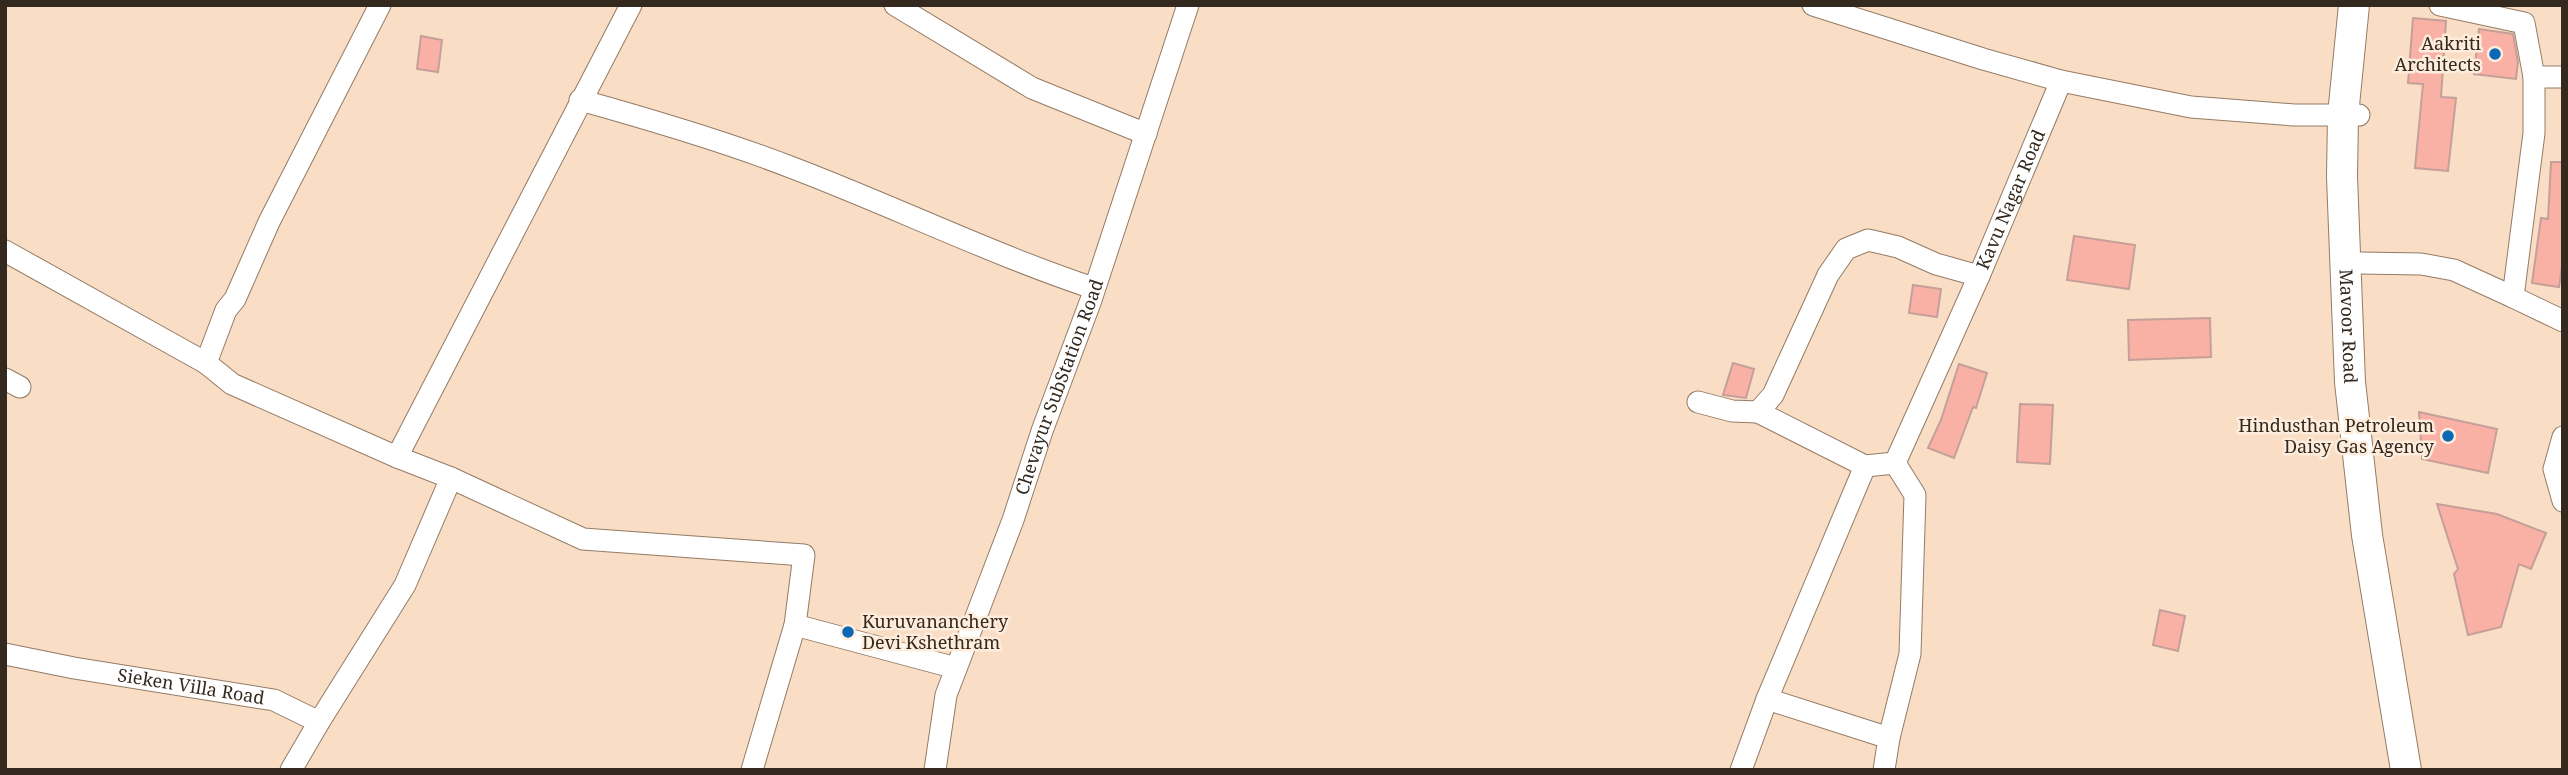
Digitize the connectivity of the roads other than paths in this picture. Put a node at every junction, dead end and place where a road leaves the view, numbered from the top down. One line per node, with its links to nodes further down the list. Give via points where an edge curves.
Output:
1 (380, 5): 21 (street, via 226,310)
2 (631, 5): 12 (street)
3 (895, 5): 14 (street, via 1032,88)
4 (1188, 5): 14 (street, Chevayur SubStation Road)
5 (1814, 5): 11 (street)
6 (2354, 5): 13 (main road, Mavoor Road)
7 (2370, 5): 13 (main road, Mavoor Road)
8 (2440, 5): 9 (street, via 2524,23)
9 (2534, 77): 10 (street); 19 (street, via 2534,133)
10 (2563, 77)
11 (2062, 81): 13 (street, via 2191,107 2294,116); 17 (street, Kavu Nagar Road)
12 (580, 100): 18 (street, via 792,167); 25 (street)
13 (2351, 115): 16 (main road, Mavoor Road); 41 (main road, Mavoor Road, via 2342,177 2350,383 2367,536)
14 (1146, 134): 18 (street, Chevayur SubStation Road)
15 (5, 251): 21 (street)
16 (2360, 263): 19 (street, via 2421,264 2454,270); 42 (main road, Mavoor Road, via 2365,386 2381,537)
17 (1979, 276): 23 (street, Kavu Nagar Road, via 1868,240 1846,249 1828,275 1773,395); 26 (street)
18 (1093, 288): 32 (street, Chevayur SubStation Road)
19 (2513, 297): 20 (street)
20 (2563, 321)
21 (206, 363): 25 (street, via 232,384)
22 (1698, 402): 23 (street)
23 (1758, 412): 27 (street)
24 (2563, 437): 29 (street, via 2554,469)
25 (397, 457): 28 (street)
26 (1895, 463): 27 (street); 35 (street, via 1915,495 1910,653)
27 (1865, 466): 33 (street)
28 (451, 478): 30 (street, via 583,539 804,555); 34 (street, via 405,585)
29 (2563, 501)
30 (795, 625): 32 (street); 37 (street)
31 (5, 654): 34 (street, Sieken Villa Road, via 274,700)
32 (956, 668): 38 (street, Chevayur SubStation Road, via 946,695)
33 (1767, 699): 35 (street); 39 (street)
34 (319, 722): 36 (street)
35 (1889, 738): 40 (street)
36 (291, 770)
37 (752, 770)
38 (935, 770)
39 (1741, 770)
40 (1884, 770)
41 (2406, 770)
42 (2420, 770)

